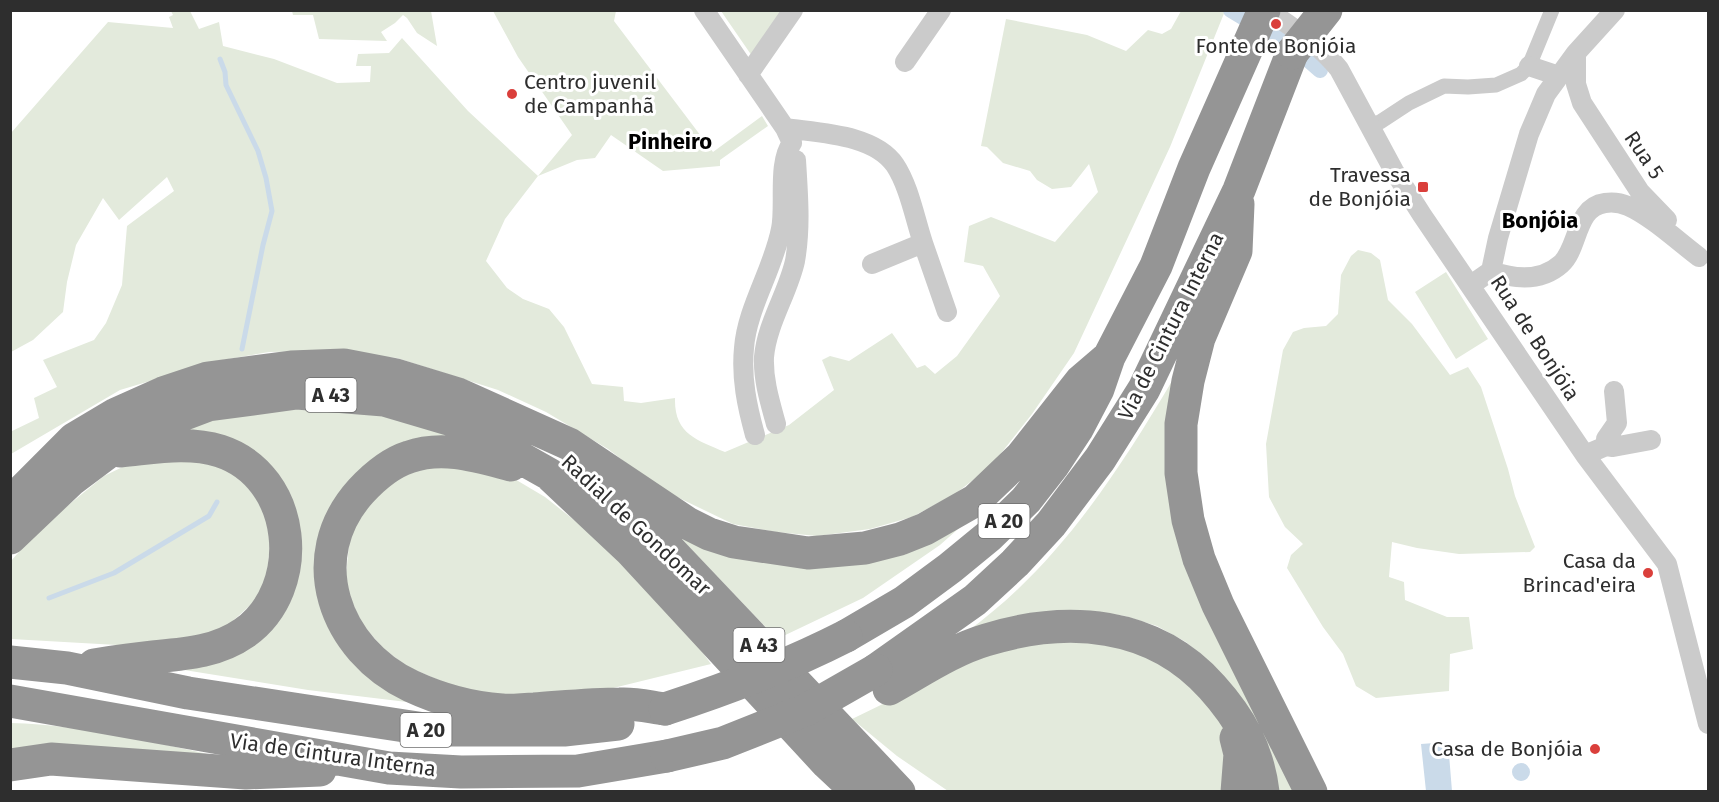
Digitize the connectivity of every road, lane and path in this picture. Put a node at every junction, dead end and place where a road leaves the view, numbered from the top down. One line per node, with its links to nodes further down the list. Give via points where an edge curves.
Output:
1 (704, 10): 15 (street)
2 (793, 10): 15 (street)
3 (941, 10): 12 (street)
4 (1241, 10): 14 (highway)
5 (1265, 10): 14 (highway, Via de Cintura Interna / A 20); 17 (street, Rua de Bonjóia, via 1306,36 1328,56)
6 (1310, 10): 10 (highway, Via de Cintura Interna / A 20, bridge)
7 (1326, 10): 10 (highway, bridge)
8 (1552, 10): 13 (street)
9 (1615, 10): 11 (street)
10 (1292, 53): 19 (highway, Via de Cintura Interna / A 20)
11 (1576, 53): 16 (street); 21 (street, Rua 5, via 1576,84 1582,103 1640,192)
12 (905, 62)
13 (1529, 66): 16 (street); 17 (street, via 1496,85 1444,86)
14 (1230, 74): 26 (highway, Via de Cintura Interna / A 20, via 1156,266)
15 (748, 75): 18 (street)
16 (1559, 76): 23 (street, via 1546,94 1529,134)
17 (1369, 125): 24 (street, Rua de Bonjóia, via 1422,215)
18 (788, 136): 20 (street, via 854,139 890,158 901,177); 29 (street, via 796,156 797,243 764,356); 30 (street, via 781,227 746,332 742,365)
19 (1239, 190): 42 (highway, Via de Cintura Interna / A 20, via 1144,389 1100,459 1016,563); 55 (highway, via 1236,251 1199,338 1188,381 1181,424 1181,473 1198,559)
20 (923, 243): 22 (street); 25 (street)
21 (1704, 262): 23 (street, via 1640,213 1627,205 1608,202 1587,213 1566,257 1553,269 1524,278)
22 (872, 264)
23 (1491, 271): 24 (street)
24 (1471, 285): 35 (street, Rua de Bonjóia)
25 (947, 312)
26 (1109, 357): 28 (highway, via 1081,381 1021,457 976,500 925,529 865,548 808,553 734,542 710,534 687,524 569,444); 45 (highway, Via de Cintura Interna / A 20, bridge, via 1098,389 1054,464 1026,500 950,568 904,602 798,660)
27 (1614, 391): 33 (street, via 1618,420)
28 (517, 420): 31 (highway, A 43, via 458,394 396,375 344,365 291,367 208,378 163,393 116,414); 47 (highway, Radial de Gondomar / A 43, via 663,543)
29 (776, 424)
30 (754, 435)
31 (74, 440): 36 (highway); 38 (highway, A 43)
32 (1651, 440): 33 (street)
33 (1606, 446): 35 (street)
34 (107, 453): 37 (highway, A 43, via 146,430 208,405 297,393 384,400 455,421); 39 (highway, A 43, via 71,480); 41 (highway, via 180,445 222,452 258,477 271,492 284,524 286,560 276,596 267,610 245,633 230,642 175,656)
35 (1585, 455): 46 (street, Rua de Bonjóia, via 1667,564)
36 (10, 473)
37 (549, 474): 45 (highway, via 453,451 408,457 384,470 350,503 332,541 332,593 340,618 354,640 387,672 408,685 465,705 503,710 623,704); 50 (highway, Radial de Gondomar / A 43, via 631,551)
38 (10, 503)
39 (10, 538)
40 (10, 662): 41 (highway, Via de Cintura Interna / A 20)
41 (67, 668): 45 (highway, Via de Cintura Interna / A 20, via 188,693 431,730 564,730 631,723)
42 (882, 680): 43 (highway, via 986,640 1026,630 1077,625 1121,631 1165,648 1203,677); 49 (highway, Via de Cintura Interna / A 20, bridge, via 846,710 806,710 723,743 667,756 578,771)
43 (1221, 697): 53 (highway, via 1240,754); 54 (highway, via 1246,731)
44 (10, 701): 49 (highway, Via de Cintura Interna / A 20)
45 (665, 709)
46 (1708, 724)
47 (856, 746): 51 (highway, Radial de Gondomar / A 43); 52 (highway)
48 (10, 765): 49 (highway, via 51,759 246,773)
49 (389, 768)
50 (858, 792)
51 (899, 792)
52 (924, 792)
53 (1237, 792)
54 (1263, 792)
55 (1311, 792)

